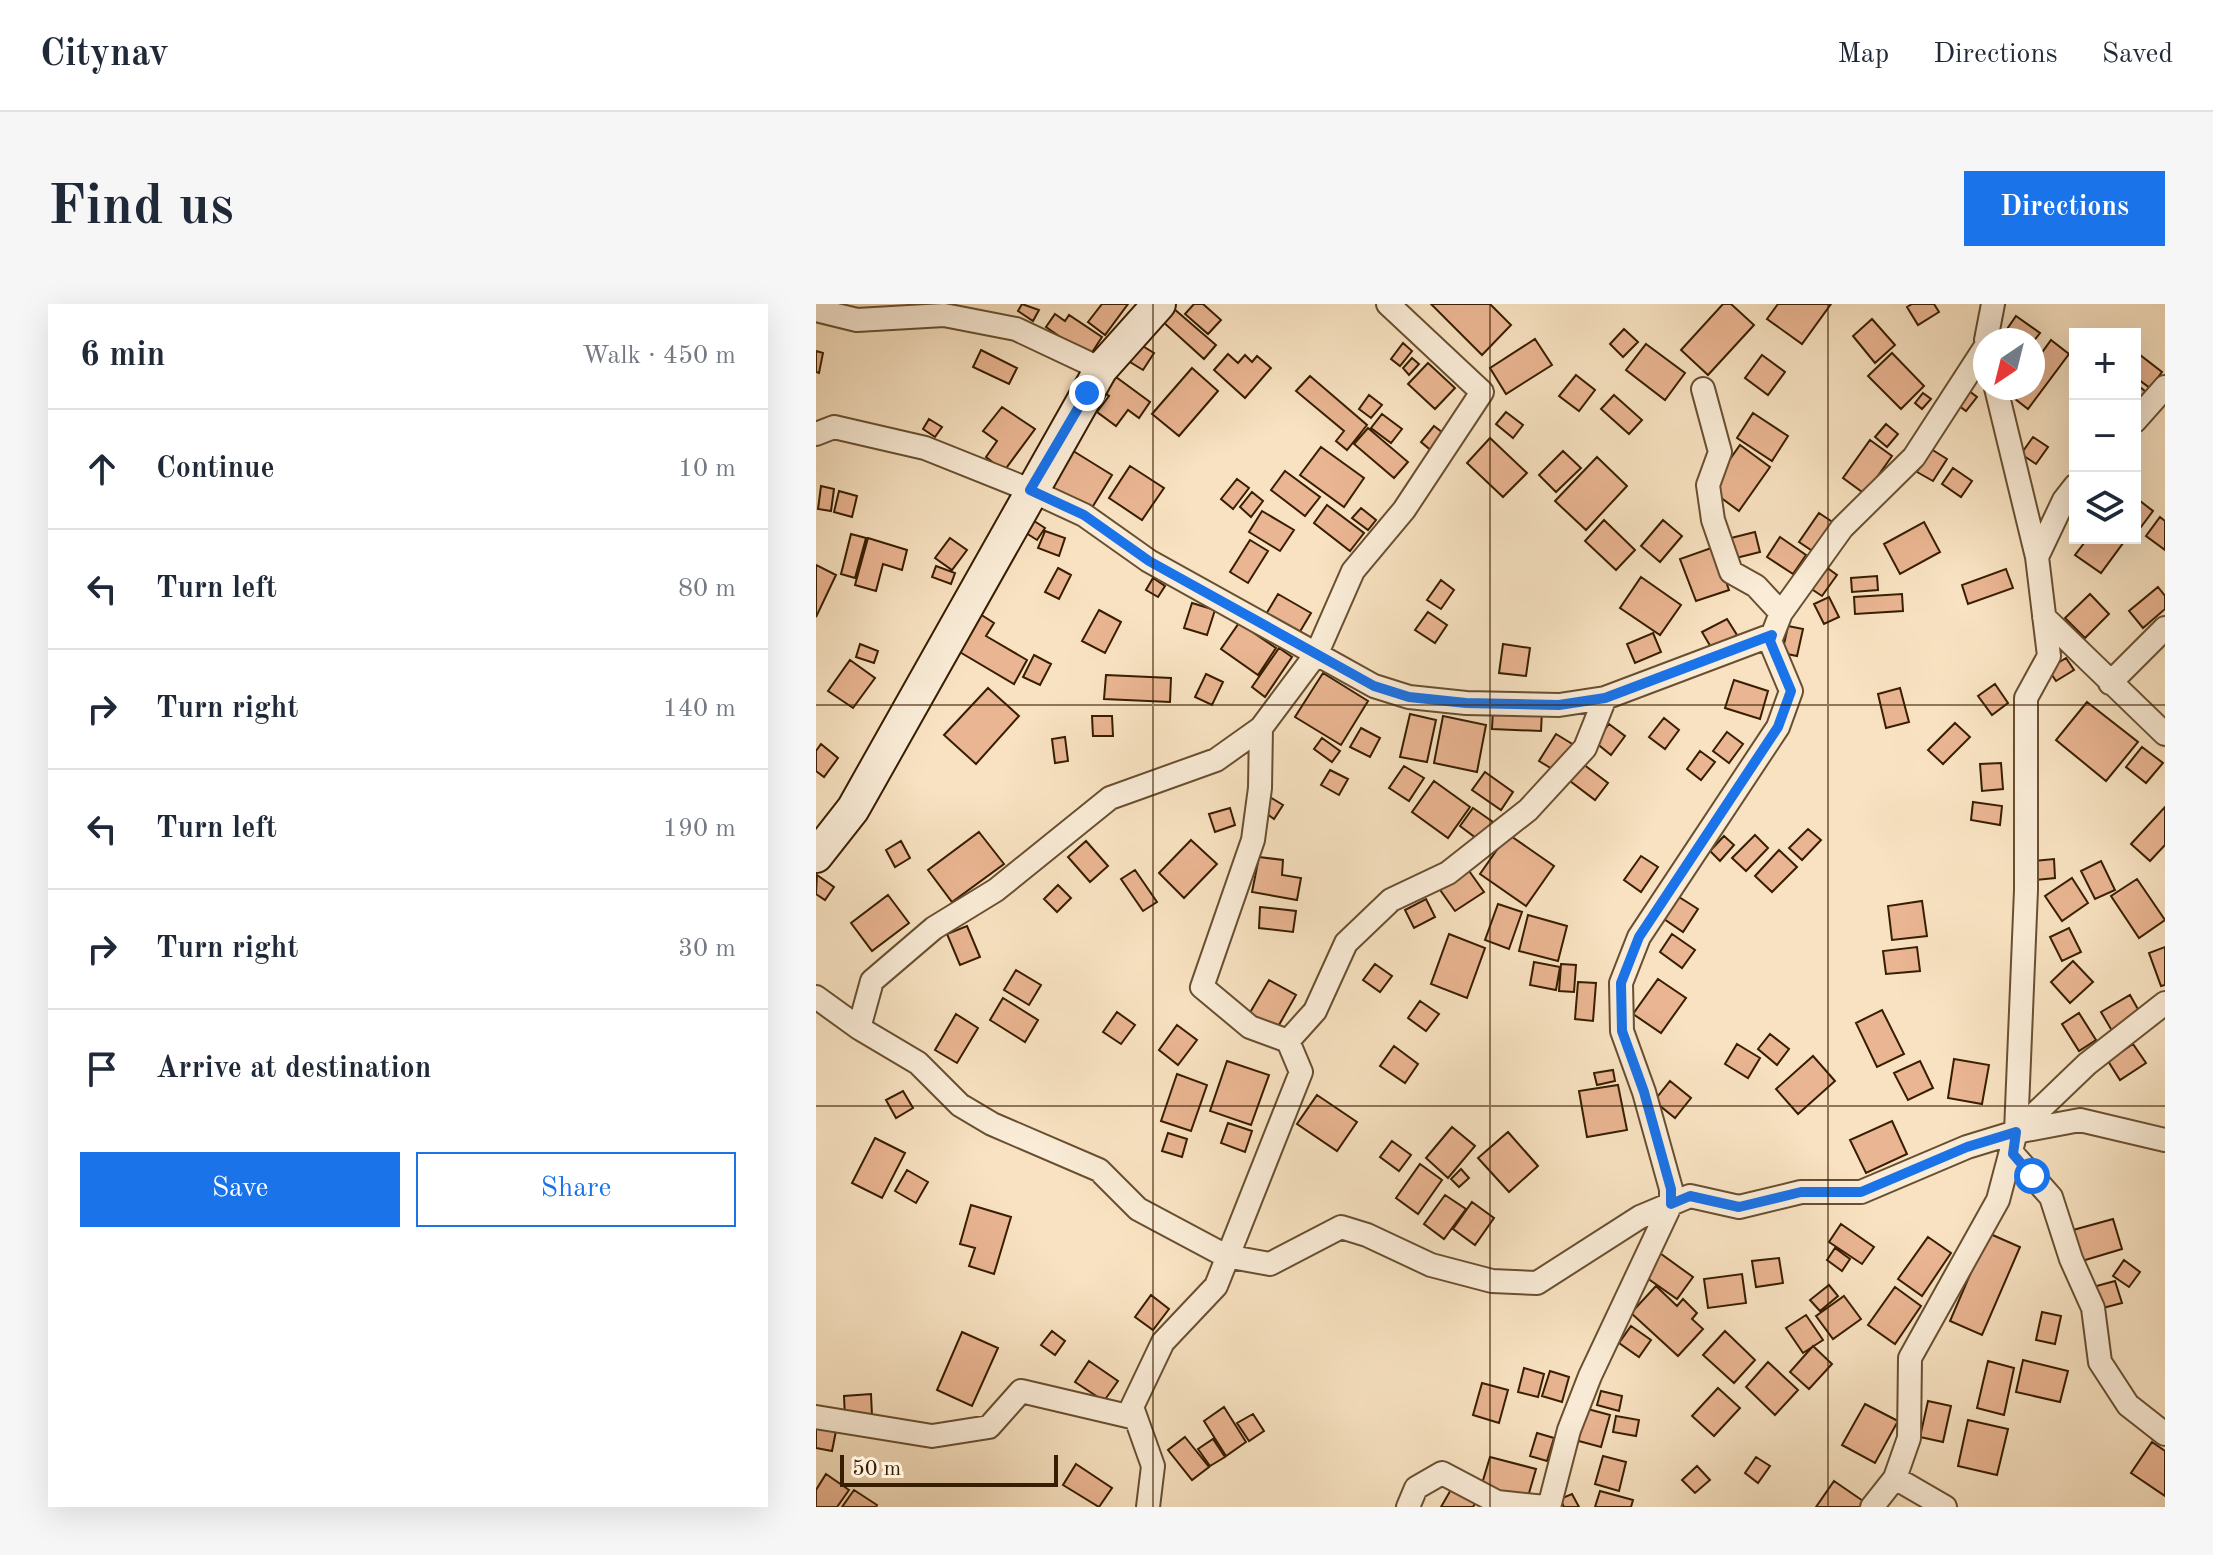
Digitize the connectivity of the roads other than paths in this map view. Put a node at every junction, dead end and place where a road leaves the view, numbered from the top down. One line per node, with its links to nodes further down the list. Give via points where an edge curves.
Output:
1 (1159, 304): 7 (street)
2 (1388, 304): 20 (street, via 1482,392 1404,510 1353,571)
3 (1993, 304): 5 (street)
4 (816, 310): 7 (street, via 857,320 944,315 1016,329)
5 (1988, 328)
6 (1973, 365): 16 (street, via 1914,457 1842,528)
7 (1101, 369): 13 (street)
8 (2165, 387): 11 (street)
9 (1703, 389): 16 (street, via 1720,452 1708,485 1713,520 1731,572 1756,586)
10 (1999, 400): 15 (street)
11 (2141, 414)
12 (816, 434): 13 (street, via 834,427 925,448)
13 (1030, 490): 20 (street, via 1084,515 1149,561); 25 (street, via 853,809)
14 (2069, 494): 15 (street)
15 (2037, 557): 17 (street)
16 (1781, 613): 19 (street)
17 (2044, 617): 21 (street); 31 (street, via 2049,656 2026,698 2026,890)
18 (2165, 628): 21 (street)
19 (1772, 635): 22 (street); 32 (street, via 1791,691 1778,727 1639,937 1621,983 1622,1031 1644,1092)
20 (1317, 653): 22 (street, via 1374,686 1409,697 1559,705); 23 (street)
21 (2110, 683): 24 (street)
22 (1605, 698): 29 (street, via 1585,748 1528,810 1448,873 1391,900 1346,943 1315,1011)
23 (1261, 728): 28 (street, via 1216,760 1110,798 996,890 934,928 872,981); 29 (street, via 1253,840 1202,987 1250,1027)
24 (2165, 734)
25 (816, 856)
26 (816, 997): 28 (street)
27 (2165, 1003): 31 (street, via 2087,1064)
28 (859, 1028): 33 (street, via 918,1063 960,1105 1099,1170 1138,1209)
29 (1288, 1041): 33 (street, via 1301,1072)
30 (2165, 1140): 31 (street, via 2080,1120)
31 (2014, 1143): 32 (street, via 1967,1147 1861,1192 1801,1192 1739,1207 1690,1196); 36 (street, via 2051,1197 2093,1308 2100,1362 2128,1405); 37 (street, via 1998,1200 1910,1358 1909,1438)
32 (1671, 1204): 33 (street, via 1640,1217 1537,1283 1492,1281 1431,1265 1341,1227 1270,1264); 40 (street, via 1590,1376)
33 (1226, 1256): 35 (street, via 1216,1286 1163,1342 1132,1407)
34 (816, 1417): 35 (street, via 932,1436 989,1427 1021,1391)
35 (1136, 1418): 38 (street, via 1153,1466)
36 (2165, 1434)
37 (1895, 1478): 41 (street); 42 (street)
38 (1148, 1507)
39 (1408, 1507): 40 (street, via 1416,1488 1442,1473 1497,1502)
40 (1547, 1507)
41 (1872, 1507)
42 (1945, 1507)

